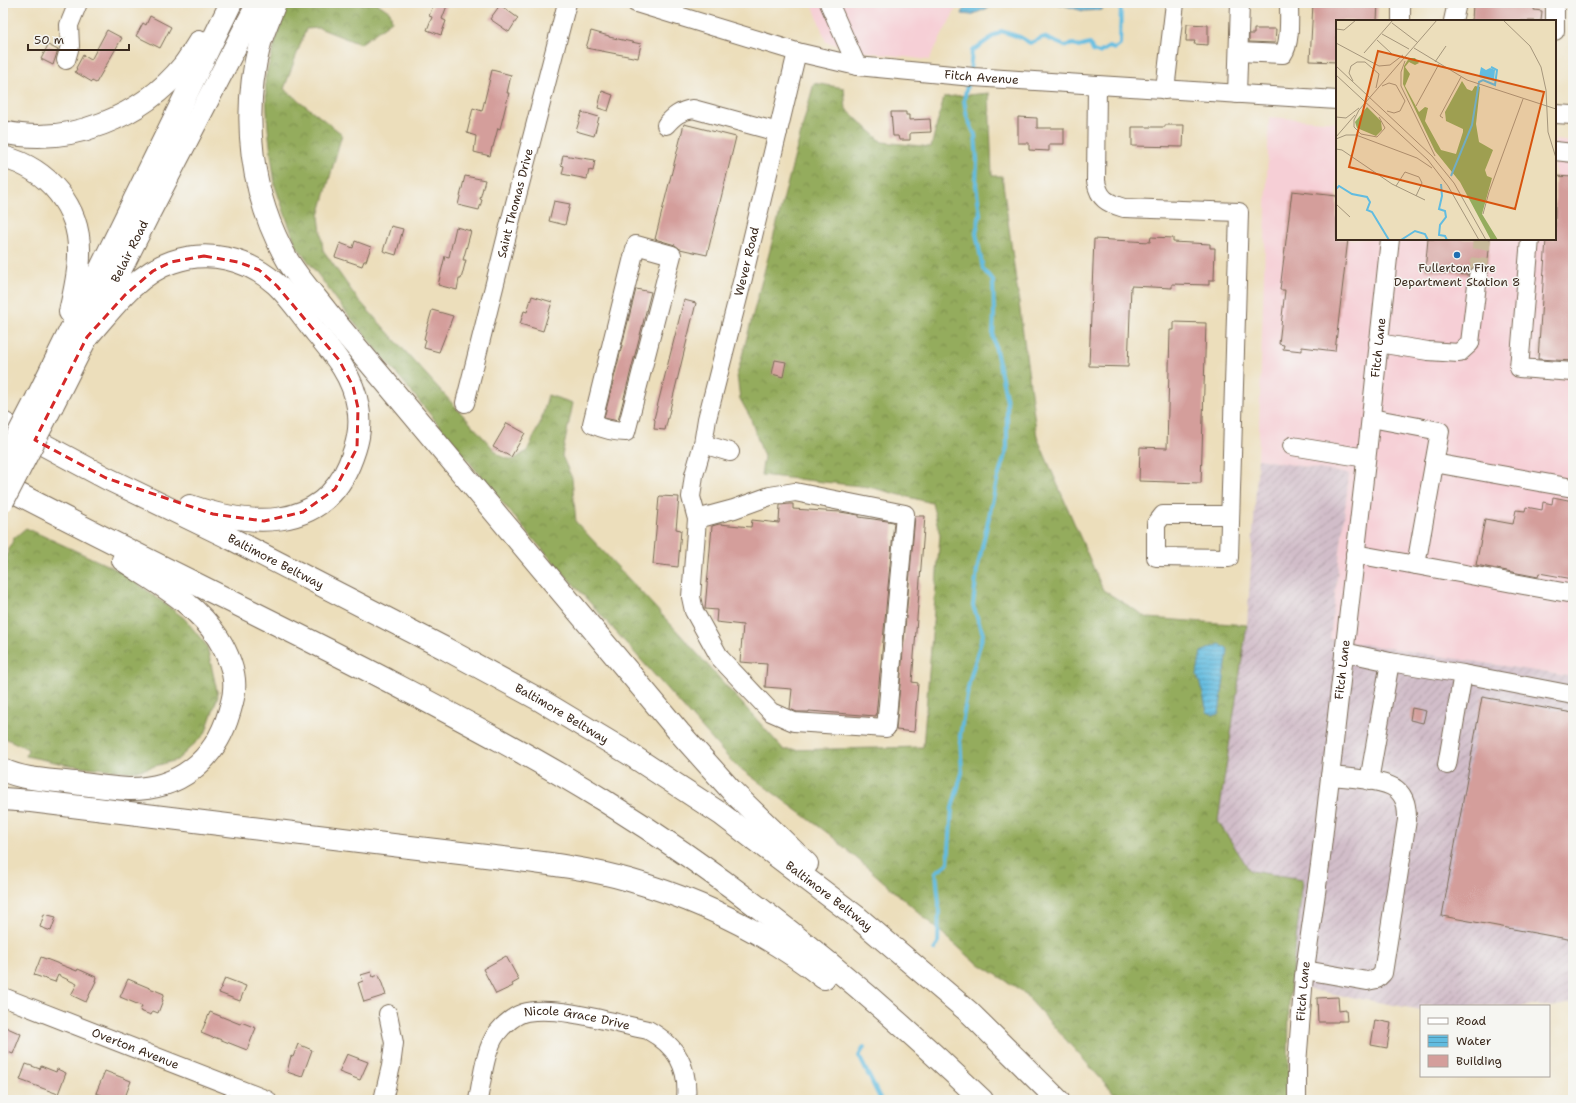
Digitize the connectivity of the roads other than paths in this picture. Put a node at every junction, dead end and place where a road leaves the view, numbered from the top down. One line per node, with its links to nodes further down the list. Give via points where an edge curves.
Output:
1 (78, 3): 20 (street, via 69,25 70,46)
2 (226, 3): 29 (highway, via 183,65 161,88 116,119 93,127 48,136)
3 (231, 3): 39 (highway, Belair Road)
4 (258, 3): 38 (highway, Belair Road)
5 (275, 3): 71 (highway, via 260,43 253,80 250,138 260,194 288,261 327,312 679,732 730,790 788,845)
6 (567, 3): 43 (street, Saint Thomas Drive)
7 (636, 3): 18 (street, Fitch Avenue)
8 (829, 3): 21 (street)
9 (1175, 3): 23 (street)
10 (1240, 3): 19 (street)
11 (1290, 3): 19 (street, via 1288,41 1283,54)
12 (1401, 3): 15 (street)
13 (1457, 3): 16 (street)
14 (1554, 3): 17 (street)
15 (1400, 20)
16 (1453, 20)
17 (1555, 20)
18 (797, 52): 21 (street, Fitch Avenue); 30 (street, Wever Road)
19 (1239, 52): 24 (street)
20 (66, 60)
21 (857, 66): 22 (street, Fitch Avenue)
22 (1097, 85): 23 (street, Fitch Avenue); 56 (street, via 1096,181 1102,198 1124,208 1239,212)
23 (1166, 90): 24 (street, Fitch Avenue)
24 (1237, 94): 25 (street, Fitch Avenue)
25 (1336, 100)
26 (1556, 114): 27 (street)
27 (1573, 115)
28 (666, 124): 30 (street, via 675,115 693,109)
29 (3, 132)
30 (778, 132): 46 (street, Wever Road)
31 (1556, 151): 32 (street)
32 (1573, 153)
33 (3, 157): 39 (highway, via 26,165 54,187 65,201 78,235 78,270)
34 (1390, 240): 40 (street, Fitch Lane)
35 (1530, 240): 41 (street, via 1519,368)
36 (636, 245): 36 (street, via 592,424 617,432 626,432 672,255)
37 (1478, 276): 40 (street, via 1470,343 1460,353)
38 (87, 338): 42 (highway, Belair Road); 52 (highway, via 134,286 153,271 187,258 222,257 259,270 277,286 339,360 353,386 358,408 360,429 356,448 347,470 335,489 319,503 284,519 264,521 213,514)
39 (64, 342): 42 (highway, Belair Road)
40 (1378, 343): 44 (street, Fitch Lane)
41 (1573, 372)
42 (44, 402): 51 (highway, Belair Road, bridge); 55 (highway, Belair Road, bridge)
43 (466, 403)
44 (1371, 418): 49 (street, Fitch Lane); 50 (street, via 1440,431)
45 (3, 423): 52 (highway, Baltimore Beltway)
46 (703, 444): 48 (street); 58 (street, Wever Road, via 691,497)
47 (1292, 446): 49 (street)
48 (730, 452)
49 (1366, 458): 59 (street, Fitch Lane)
50 (1434, 463): 54 (street); 60 (street)
51 (3, 464)
52 (106, 478): 71 (highway, Baltimore Beltway, via 337,592 540,700 721,814)
53 (3, 486): 57 (highway)
54 (1573, 488)
55 (3, 501)
56 (1230, 515): 56 (street, via 1229,558 1156,557 1156,524 1163,515)
57 (61, 517): 67 (highway, via 174,594 207,623 219,639 232,673 234,689 231,705 226,722 210,753 187,774 161,785 128,789 38,779); 80 (highway, via 201,585 423,699 515,748 603,800 753,904 882,1007)
58 (697, 519): 58 (street, Wever Road, via 691,597 694,611 720,658 771,712 782,717 794,722 886,728 905,514 795,492 770,496)
59 (1355, 554): 60 (street); 62 (street, Fitch Lane)
60 (1416, 565): 61 (street)
61 (1573, 594)
62 (1344, 652): 63 (street); 68 (street, Fitch Lane)
63 (1390, 662): 64 (street); 69 (street)
64 (1463, 674): 65 (street); 66 (street)
65 (1573, 695)
66 (1447, 765)
67 (3, 770)
68 (1330, 776): 69 (street); 72 (street, Fitch Lane)
69 (1369, 781): 72 (street, via 1396,788 1407,805 1407,820 1383,973 1377,979 1366,981)
70 (3, 799): 79 (highway, via 476,855 589,870 630,880 714,911 810,967 868,1014)
71 (857, 917): 81 (highway, Baltimore Beltway, via 970,1014)
72 (1305, 970): 82 (street, Fitch Lane, via 1298,1042)
73 (3, 997): 75 (street, Overton Avenue)
74 (388, 1014): 76 (street, via 394,1043)
75 (267, 1100)
76 (383, 1100)
77 (478, 1100): 78 (street, Nicole Grace Drive, via 489,1049 497,1033 511,1019 525,1012 540,1011 561,1012 648,1030 660,1037 678,1056 683,1068)
78 (686, 1100)
79 (964, 1100)
80 (982, 1100)
81 (1058, 1100)
82 (1296, 1100)

